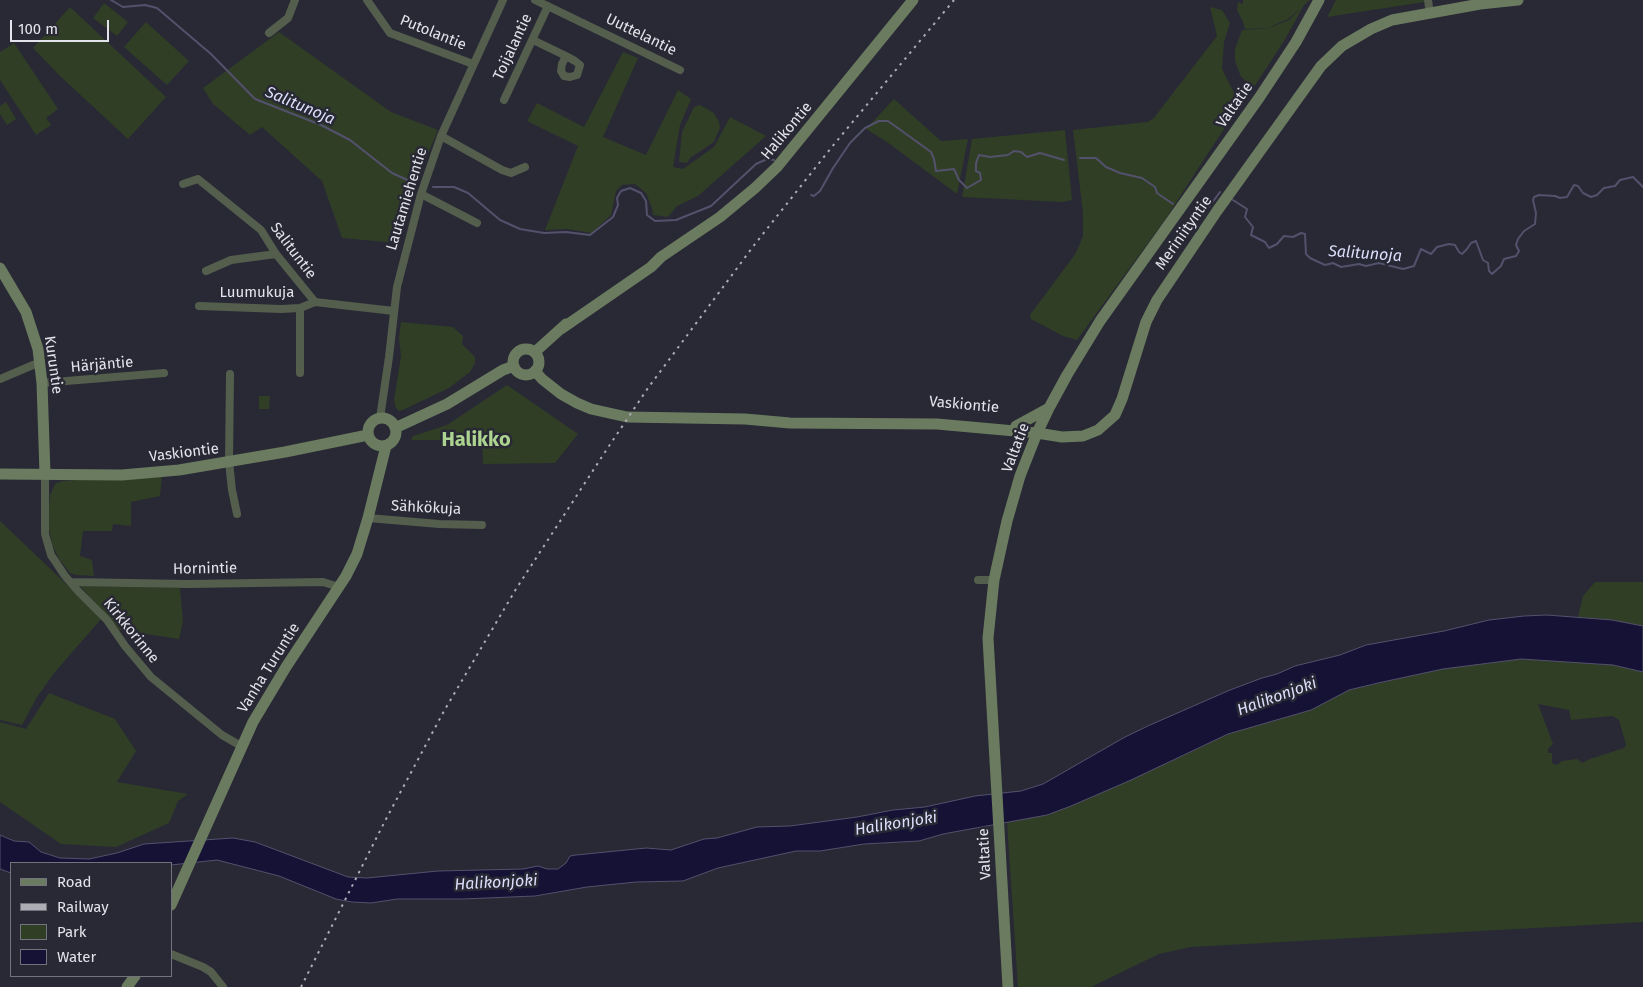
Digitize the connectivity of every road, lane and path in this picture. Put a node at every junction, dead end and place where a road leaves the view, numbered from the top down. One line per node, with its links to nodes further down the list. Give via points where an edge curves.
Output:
1 (295, 0): 11 (street, via 288,18)
2 (367, 0): 14 (street, Putolantie, via 390,33)
3 (503, 0): 14 (street, Lautamiehentie)
4 (535, 0): 9 (street, Uuttelantie)
5 (913, 0): 29 (main road, Halikontie, via 777,167 735,205 595,298)
6 (1319, 0): 38 (main road, Valtatie, via 1259,98 1100,321)
7 (1428, 0): 10 (street)
8 (1518, 0): 10 (main road, Meriniityntie)
9 (548, 6): 12 (street, Toijalantie); 15 (street, Uuttelantie)
10 (1430, 14): 43 (main road, Meriniityntie, via 1392,20 1371,29 1342,46 1321,66 1166,285 1146,322 1115,415 1098,430 1083,436)
11 (269, 33)
12 (533, 40): 13 (street); 16 (street, Toijalantie)
13 (566, 56)
14 (473, 64): 17 (street, Lautamiehentie)
15 (680, 70)
16 (504, 100)
17 (441, 136): 18 (street, via 502,170 511,172); 20 (street, Lautamiehentie)
18 (525, 167)
19 (183, 184): 22 (street, Salituntie, via 198,179 261,230)
20 (421, 194): 21 (street); 28 (street, Lautamiehentie, via 405,250)
21 (477, 223)
22 (276, 254): 24 (street, via 232,260); 25 (street, Salituntie)
23 (0, 268): 30 (main road, Kuruntie, via 26,312)
24 (206, 271)
25 (315, 302): 27 (street, Luumukuja); 28 (street, Salituntie)
26 (199, 306): 27 (street, Luumukuja)
27 (300, 308): 34 (street)
28 (394, 311): 39 (street, Lautamiehentie)
29 (535, 352): 31 (main road, via 527,348 519,351 514,357); 32 (main road, via 539,360)
30 (41, 363): 36 (street); 37 (main road, Kuruntie)
31 (514, 366): 32 (main road, via 523,374); 42 (main road, via 447,404)
32 (535, 371): 40 (main road, Vaskiontie, via 561,394 591,409 627,416)
33 (164, 373): 37 (street, Härjäntie)
34 (300, 373)
35 (230, 374): 46 (street)
36 (0, 379)
37 (42, 384): 48 (main road, Kuruntie)
38 (1049, 408): 41 (main road); 43 (main road, Valtatie)
39 (380, 418): 42 (main road, via 389,420); 44 (main road, via 370,425)
40 (745, 420): 41 (main road, Vaskiontie, via 768,415 938,417); 43 (main road, Vaskiontie, via 937,424)
41 (1016, 426): 43 (main road, Vaskiontie)
42 (395, 428): 45 (main road, via 394,439)
43 (1037, 433): 53 (main road, Valtatie, via 1020,476)
44 (368, 436): 45 (main road, via 375,444); 46 (main road, Vaskiontie)
45 (386, 446): 50 (main road, Vanha Turuntie)
46 (229, 462): 48 (main road, Vaskiontie, via 122,475); 49 (street)
47 (0, 474): 48 (main road, Vaskiontie)
48 (45, 474): 54 (street, Kirkkorinne, via 47,544)
49 (237, 514)
50 (368, 518): 51 (street, Sähkökuja); 55 (main road, Vanha Turuntie, via 357,554)
51 (482, 525)
52 (978, 580): 53 (street)
53 (994, 580): 60 (main road, Valtatie, via 988,638)
54 (71, 582): 55 (street, Hornintie, via 323,582); 56 (street, Kirkkorinne, via 104,616 151,677 216,730)
55 (339, 588): 56 (main road, Vanha Turuntie, via 286,667)
56 (241, 746): 57 (main road, Vanha Turuntie)
57 (172, 903)
58 (172, 954): 59 (street, via 211,972)
59 (223, 987)
60 (1008, 987)

